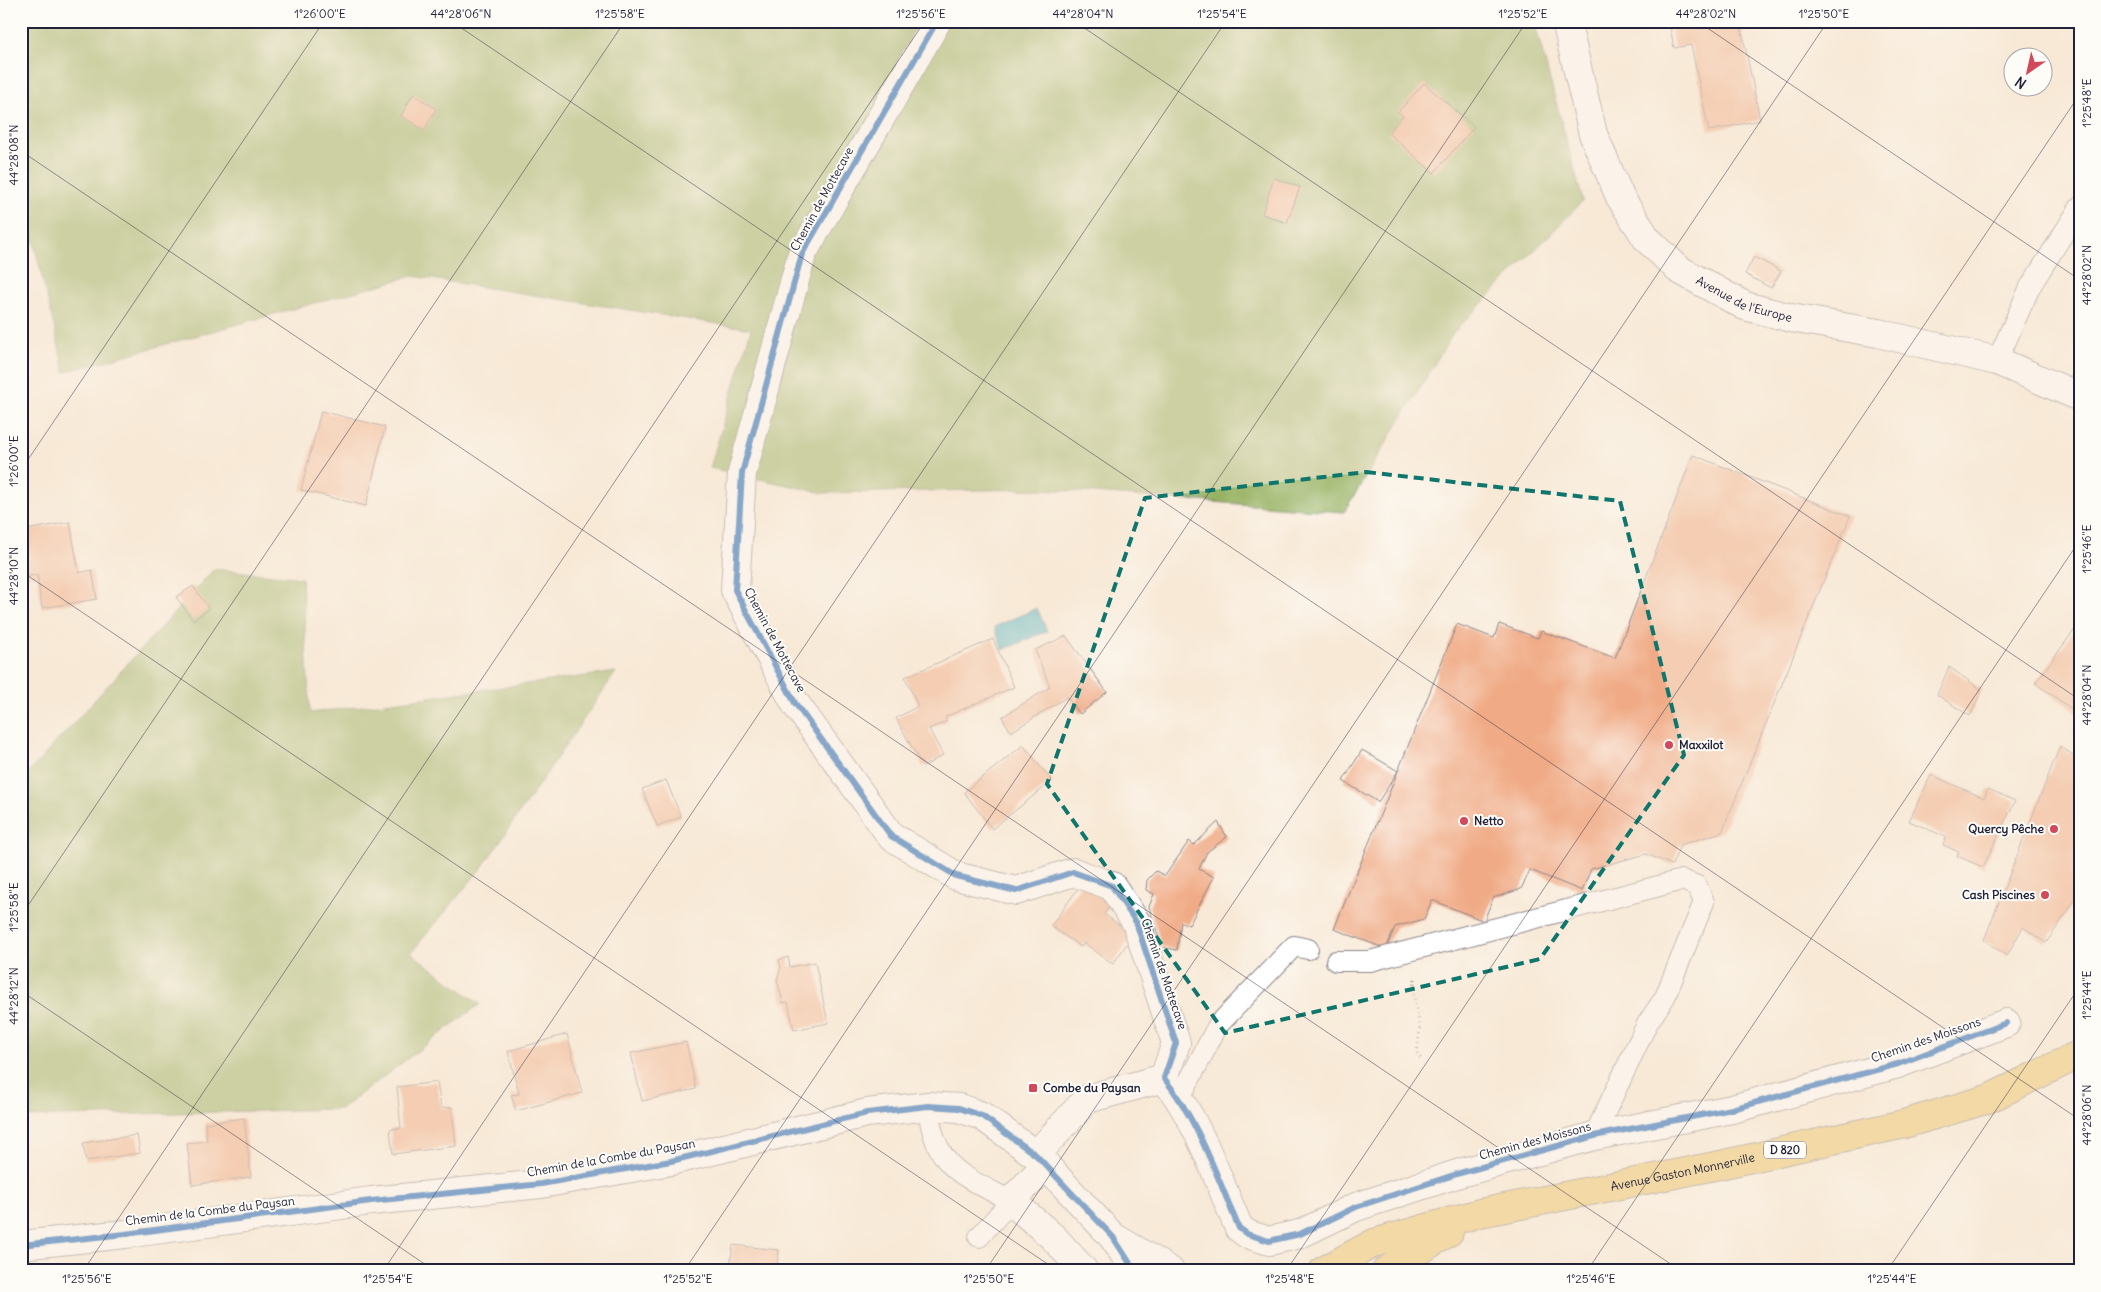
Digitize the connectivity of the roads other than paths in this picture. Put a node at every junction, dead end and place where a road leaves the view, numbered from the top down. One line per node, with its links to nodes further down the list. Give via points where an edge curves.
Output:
1 (937, 21): 10 (street, Chemin de Mottecave, via 802,254 742,473 735,590 796,703 891,836 956,876 1016,891 1073,872 1112,886 1136,922 1176,1043)
2 (1566, 21): 4 (street, Avenue de l'Europe, via 1593,134 1620,197 1647,239 1678,269 1744,306)
3 (2080, 207): 4 (lane, via 2030,286)
4 (1996, 361): 5 (street, Avenue de l'Europe)
5 (2080, 397)
6 (1308, 950): 10 (lane, via 1294,946 1218,1025)
7 (1336, 961): 12 (lane, via 1370,961 1682,880 1697,886 1704,902 1684,951 1665,997 1647,1024)
8 (2006, 1023): 12 (street, Chemin des Moissons, via 1898,1064 1732,1109)
9 (2080, 1054): 15 (main road, Avenue Gaston Monnerville / D 820, via 1988,1099 1904,1124)
10 (1172, 1088): 12 (street, Chemin des Moissons, via 1199,1136 1239,1228 1247,1234 1270,1240 1300,1234 1356,1208 1460,1173); 13 (street, via 1087,1099)
11 (928, 1106): 13 (street, Chemin de la Combe du Paysan, via 959,1108 982,1116); 14 (lane, via 930,1128 939,1152 959,1174); 18 (street, Chemin de la Combe du Paysan, via 867,1113 671,1161 541,1184 371,1201 125,1234)
12 (1594, 1136)
13 (1041, 1160): 14 (street); 17 (street, Chemin de la Combe du Paysan)
14 (1011, 1201): 16 (lane); 19 (street, via 1054,1238)
15 (1480, 1214): 22 (main road, Avenue Gaston Monnerville / D 820, via 1374,1243); 23 (main road, Avenue Gaston Monnerville / D 820)
16 (979, 1237)
17 (1113, 1237): 20 (street, Chemin de la Combe du Paysan); 21 (street, Chemin de la Combe du Paysan)
18 (21, 1244)
19 (1084, 1271)
20 (1135, 1271)
21 (1170, 1271)
22 (1323, 1271)
23 (1386, 1271)

